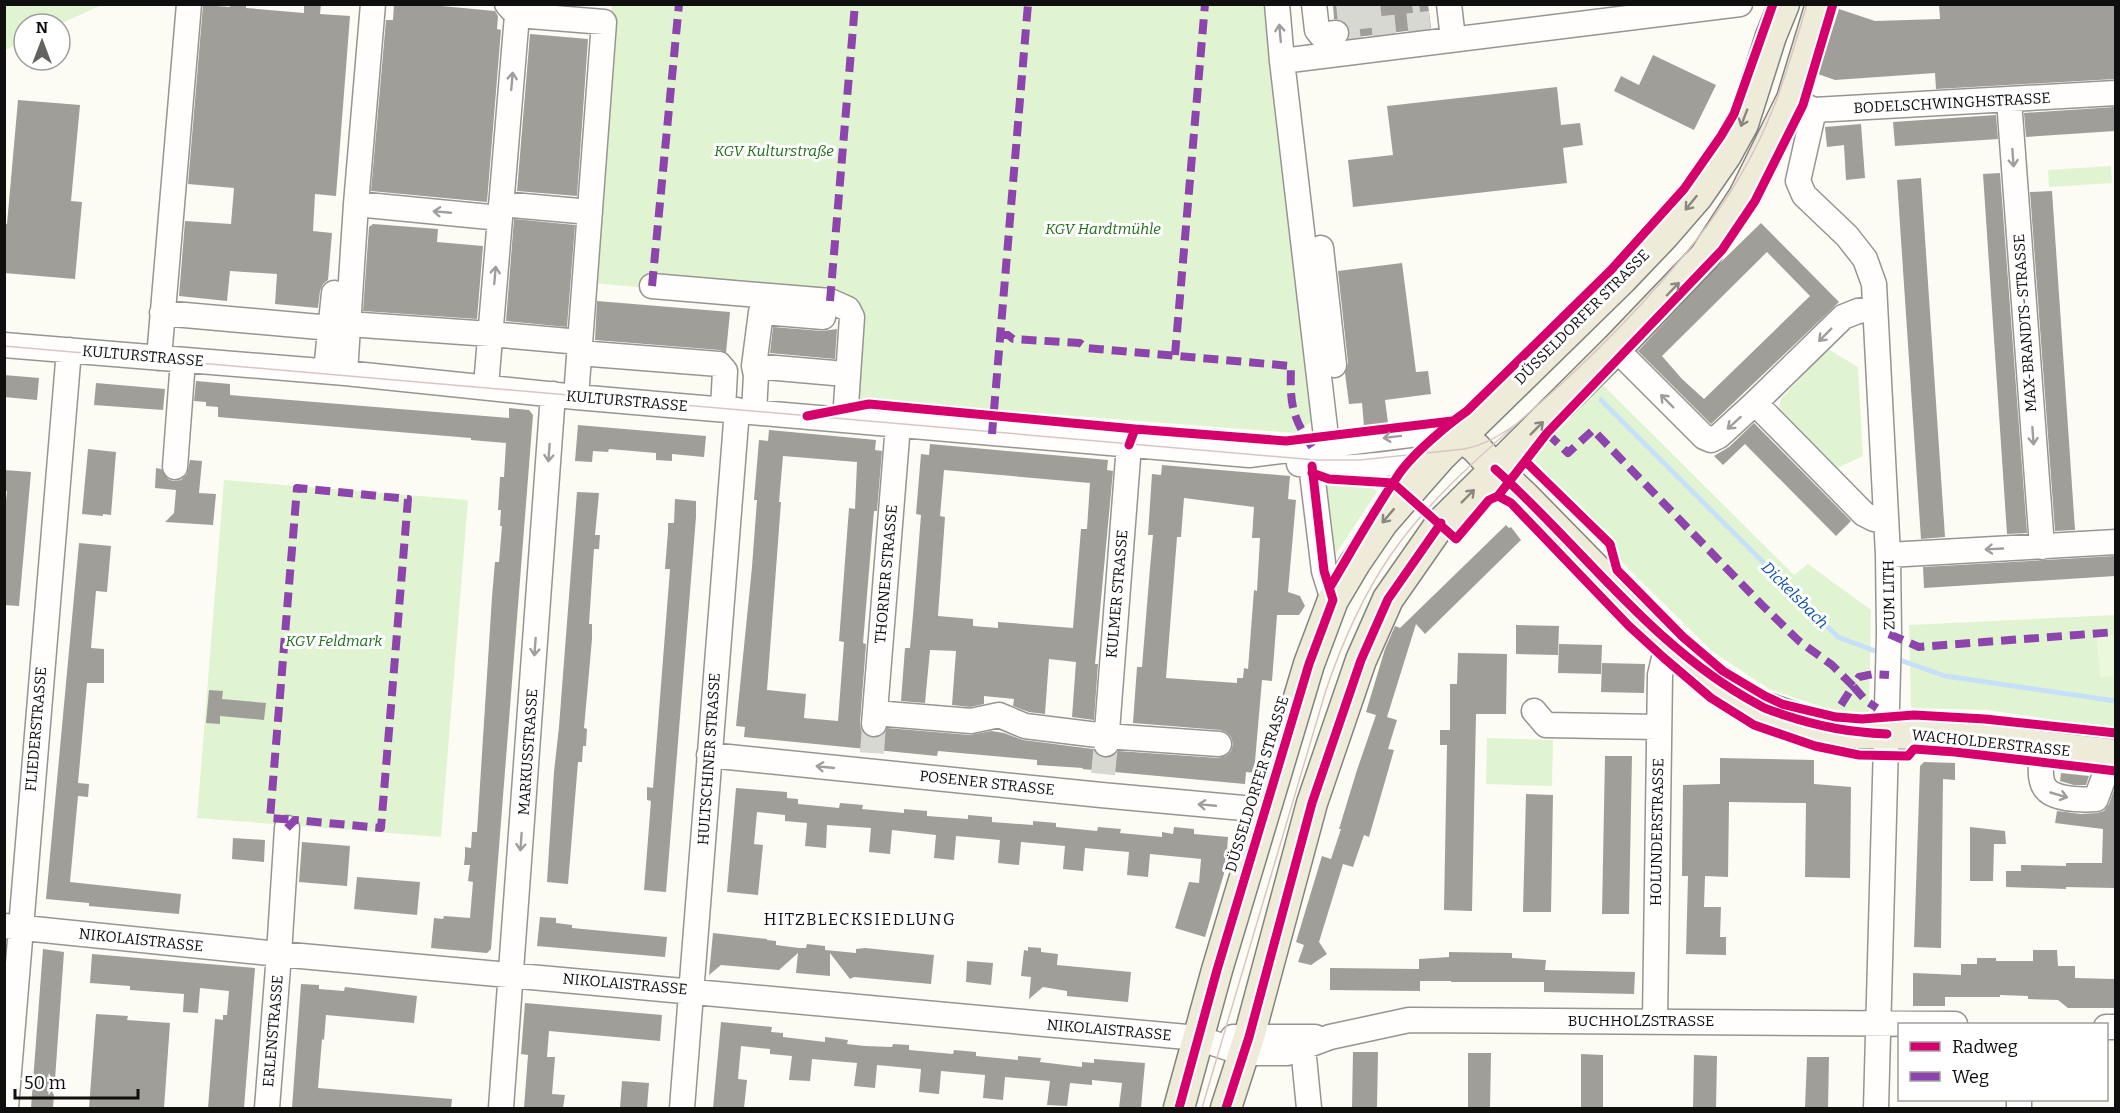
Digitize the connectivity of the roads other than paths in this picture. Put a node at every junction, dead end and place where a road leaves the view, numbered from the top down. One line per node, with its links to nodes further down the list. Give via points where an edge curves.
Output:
1 (189, 4): 26 (street)
2 (357, 4): 28 (street)
3 (373, 4): 20 (street)
4 (1277, 4): 16 (street, one-way to 4)
5 (1314, 4): 14 (street, via 1317,30 1321,35)
6 (1740, 4): 8 (street)
7 (1821, 4): 15 (main road)
8 (1735, 5): 13 (street)
9 (512, 10): 10 (street); 21 (street, one-way to 9)
10 (552, 11): 12 (street)
11 (1782, 12): 15 (main road, via 1776,60 1780,65 1794,66); 45 (main road, DÜSSELDORFER STRASSE, one-way to 45, via 1743,124 1696,197 1622,279)
12 (596, 13): 22 (street, MARKUSSTRASSE, via 604,22)
13 (1446, 22): 16 (street)
14 (1336, 33)
15 (1806, 54): 19 (main road)
16 (1282, 61): 47 (street)
17 (2115, 93): 18 (street, BODELSCHWINGHSTRASSE)
18 (2009, 100): 19 (street, BODELSCHWINGHSTRASSE); 53 (street, MAX-BRANDTS-STRASSE, one-way to 53)
19 (1805, 113): 25 (street, ZUM LITH, via 1798,181 1804,195 1865,259 1874,284); 32 (main road, one-way to 19, via 1705,255)
20 (356, 204): 21 (street, one-way to 20); 28 (street)
21 (501, 211): 22 (street); 29 (street, one-way to 21)
22 (590, 212): 31 (street, MARKUSSTRASSE)
23 (1321, 248): 47 (street)
24 (652, 286): 43 (street, via 830,301 848,309 852,317)
25 (1875, 309): 41 (street, one-way to 41, via 1843,317); 51 (street, ZUM LITH)
26 (162, 313): 28 (street); 34 (street)
27 (835, 318): 36 (street, via 761,312)
28 (339, 326): 29 (street); 37 (street)
29 (490, 334): 31 (street); 39 (street)
30 (4, 345): 33 (street, KULTURSTRASSE)
31 (579, 348): 40 (street, MARKUSSTRASSE); 42 (street, via 719,364)
32 (1616, 349): 41 (street, one-way to 32, via 1711,440); 50 (main road, one-way to 32)
33 (69, 350): 34 (street, KULTURSTRASSE); 67 (street, FLIEDERSTRASSE)
34 (159, 358): 35 (street, KULTURSTRASSE)
35 (183, 360): 37 (street, KULTURSTRASSE); 49 (street)
36 (754, 366): 38 (street); 42 (street, via 756,375)
37 (336, 372): 39 (street, KULTURSTRASSE)
38 (834, 373)
39 (486, 386): 40 (street, KULTURSTRASSE)
40 (565, 395): 42 (street, KULTURSTRASSE); 69 (street, MARKUSSTRASSE, one-way to 69)
41 (1755, 404): 51 (street, via 1864,514)
42 (738, 410): 43 (street, KULTURSTRASSE); 63 (street, HULTSCHINER STRASSE)
43 (845, 420): 44 (street, KULTURSTRASSE)
44 (898, 424): 46 (street, KULTURSTRASSE); 60 (street, THORNER STRASSE, via 875,718 971,721 999,715 1024,726)
45 (1462, 437): 47 (street, KULTURSTRASSE, one-way to 47, via 1442,431); 48 (main road, DÜSSELDORFER STRASSE); 50 (main road, WACHOLDERSTRASSE)
46 (1129, 445): 47 (street, KULTURSTRASSE); 60 (street, KULMER STRASSE)
47 (1326, 456): 48 (street, KULTURSTRASSE, via 1356,468); 55 (street, via 1324,571)
48 (1440, 457): 50 (main road, WACHOLDERSTRASSE, via 1464,459); 55 (main road, DÜSSELDORFER STRASSE, one-way to 55, via 1383,522)
49 (175, 467)
50 (1495, 469): 56 (main road, WACHOLDERSTRASSE); 76 (main road, one-way to 50, via 1312,803 1360,660 1388,599 1433,532)
51 (1886, 520): 54 (street, ZUM LITH)
52 (2115, 542): 53 (street)
53 (2042, 547): 54 (street, one-way to 54)
54 (1888, 555): 59 (street, ZUM LITH)
55 (1334, 600): 65 (main road, DÜSSELDORFER STRASSE, via 1309,664)
56 (1673, 648): 58 (street, HOLUNDERSTRASSE, via 1664,658 1660,675); 59 (main road, WACHOLDERSTRASSE, via 1761,706 1819,726)
57 (1534, 711): 58 (street, via 1546,724)
58 (1658, 727): 71 (street, HOLUNDERSTRASSE)
59 (1887, 734): 62 (main road, WACHOLDERSTRASSE, via 1933,734); 72 (street, ZUM LITH)
60 (1106, 740): 61 (street)
61 (1219, 744)
62 (2044, 747): 64 (main road, WACHOLDERSTRASSE); 64 (street, one-way to 64, via 2045,789 2054,795 2085,800 2096,799)
63 (709, 755): 65 (street, POSENER STRASSE, one-way to 63, via 1102,785 871,762); 70 (street, HULTSCHINER STRASSE)
64 (2114, 755)
65 (1265, 810): 74 (main road, DÜSSELDORFER STRASSE)
66 (287, 828): 68 (street, ERLENSTRASSE)
67 (12, 927): 68 (street, NIKOLAISTRASSE); 77 (street, FLIEDERSTRASSE)
68 (279, 954): 69 (street, NIKOLAISTRASSE); 78 (street, ERLENSTRASSE)
69 (512, 974): 70 (street, NIKOLAISTRASSE); 79 (street, MARKUSSTRASSE)
70 (692, 991): 74 (street, NIKOLAISTRASSE); 80 (street, HULTSCHINER STRASSE)
71 (1655, 1021): 72 (street, BUCHHOLZSTRASSE); 75 (street, BUCHHOLZSTRASSE, via 1409,1020)
72 (1879, 1023): 73 (street, BUCHHOLZSTRASSE); 84 (street, ZUM LITH)
73 (1898, 1023)
74 (1198, 1038): 76 (street, NIKOLAISTRASSE); 81 (main road, DÜSSELDORFER STRASSE)
75 (1303, 1042): 76 (street, BUCHHOLZSTRASSE, via 1287,1053); 83 (street)
76 (1246, 1045): 82 (main road)
77 (6, 1108)
78 (267, 1108)
79 (501, 1108)
80 (682, 1108)
81 (1179, 1108)
82 (1226, 1108)
83 (1309, 1108)
84 (1876, 1108)

